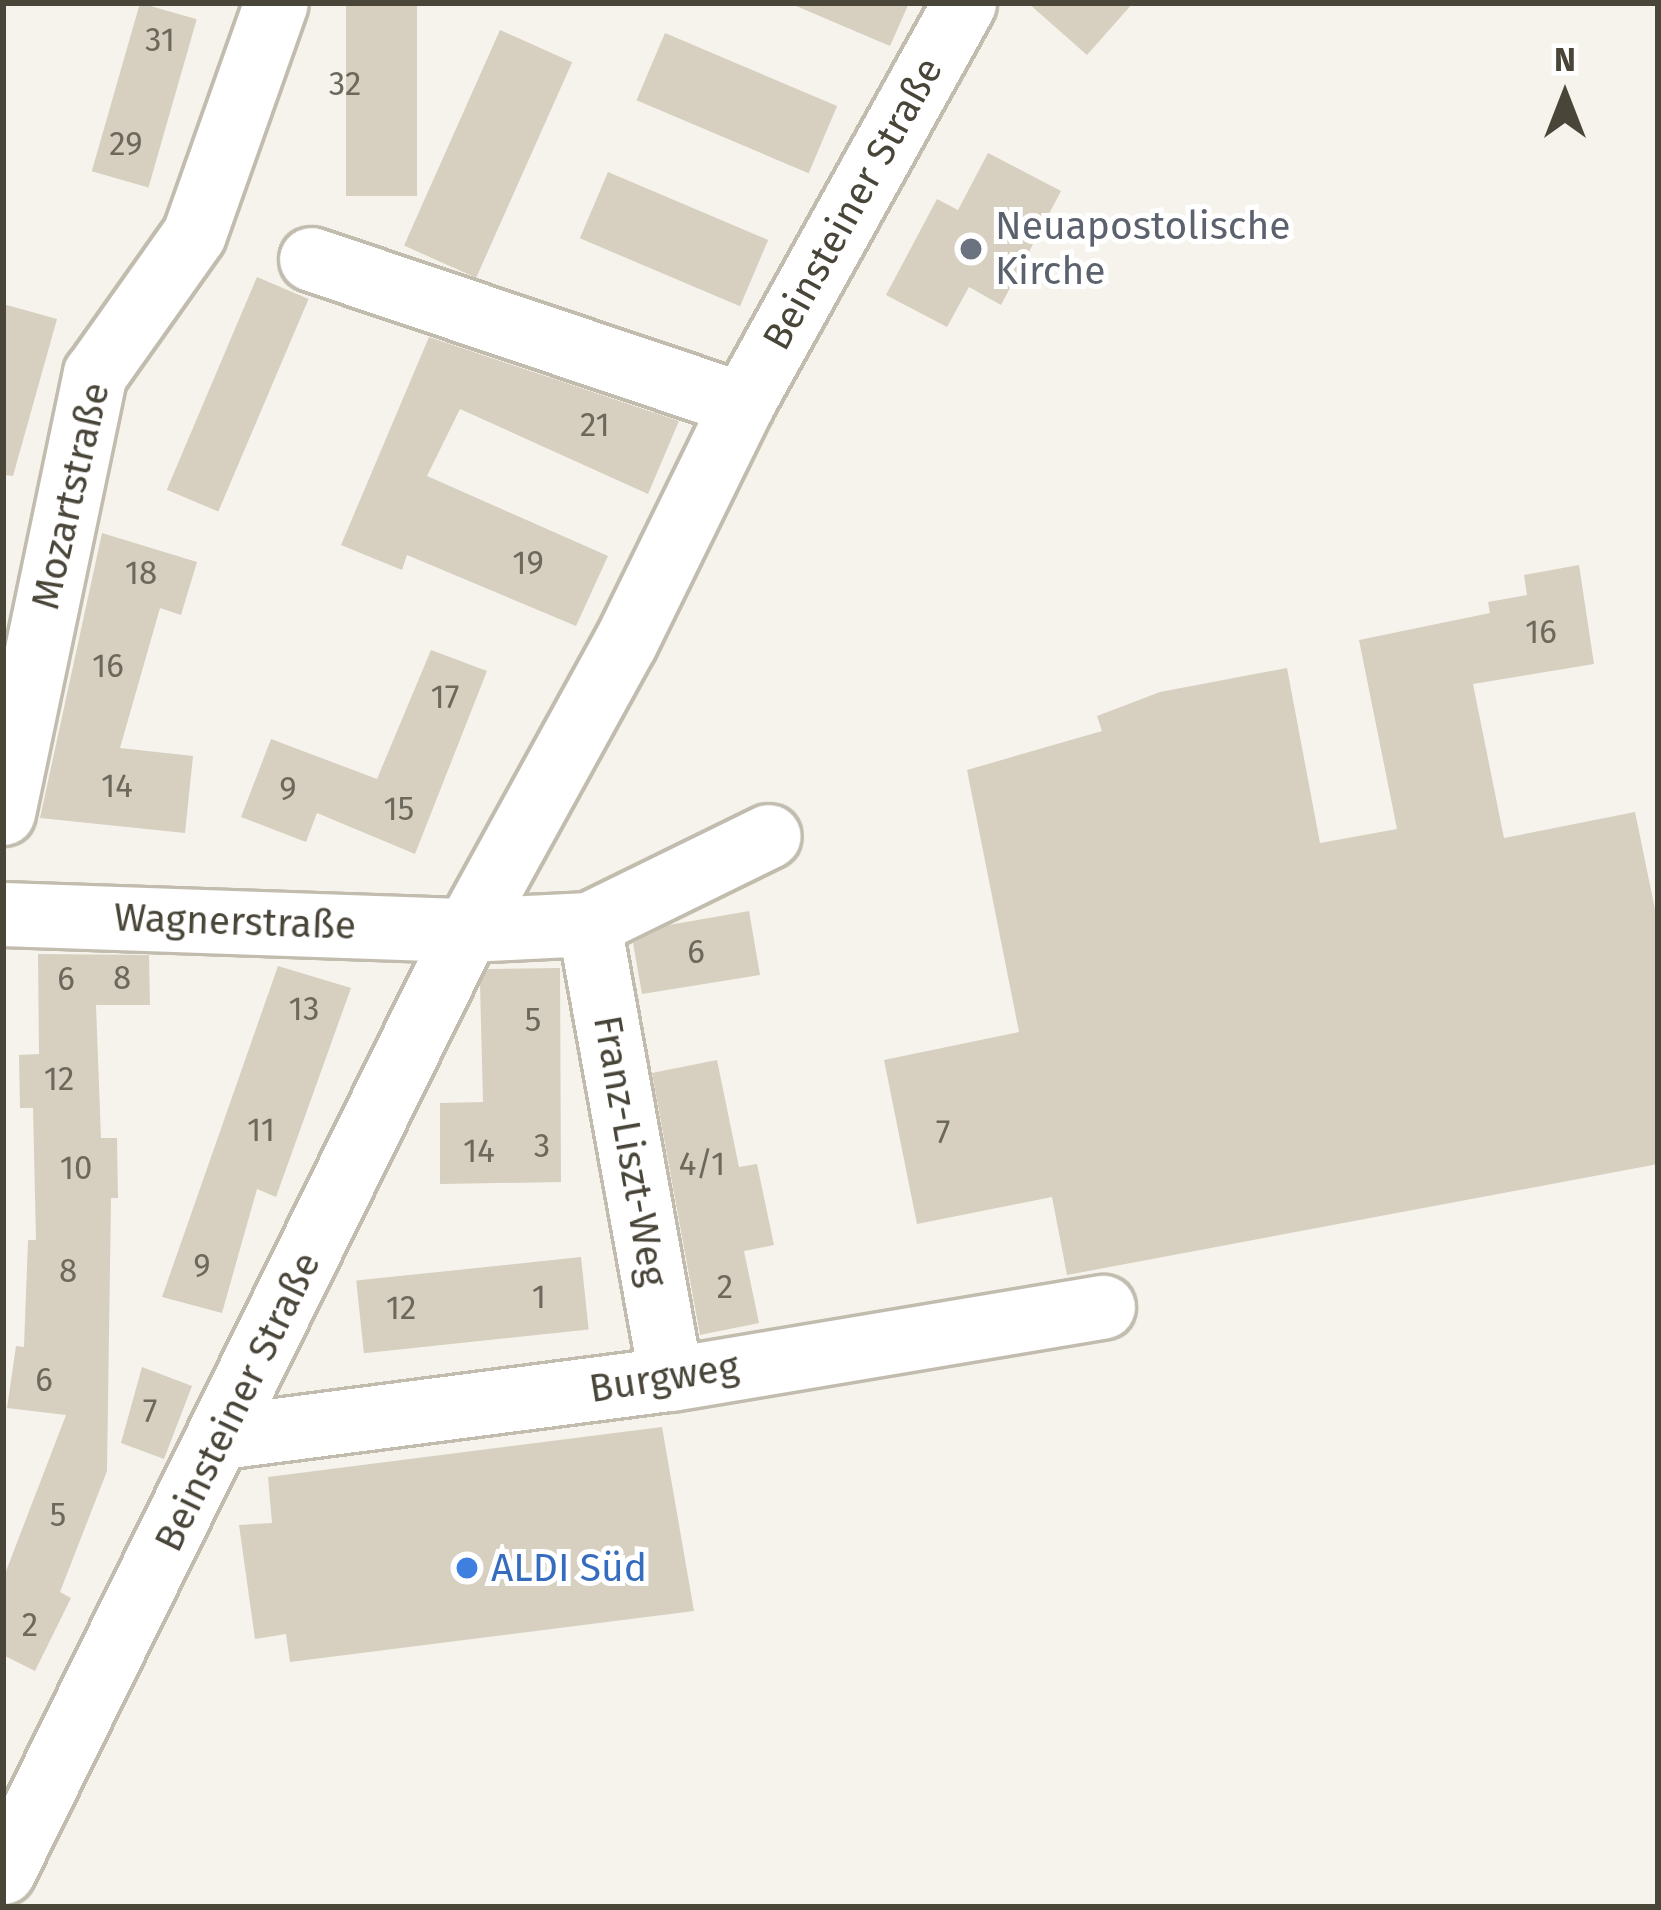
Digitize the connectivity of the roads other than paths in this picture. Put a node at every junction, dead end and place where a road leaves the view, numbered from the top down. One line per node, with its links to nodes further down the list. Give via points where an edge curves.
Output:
1 (276, 3): 5 (street, Mozartstraße, via 194,234 94,374)
2 (964, 3): 4 (street, Beinsteiner Straße)
3 (311, 260): 4 (street)
4 (742, 404): 9 (street, Beinsteiner Straße, via 625,643)
5 (3, 812)
6 (769, 836): 8 (street)
7 (3, 914): 9 (street, Wagnerstraße)
8 (589, 924): 9 (street); 11 (street, Franz-Liszt-Weg)
9 (467, 930): 12 (street, Beinsteiner Straße)
10 (1103, 1307): 11 (street, Burgweg)
11 (671, 1378): 12 (street, Burgweg)
12 (222, 1437): 13 (street, Beinsteiner Straße)
13 (10, 1829)

